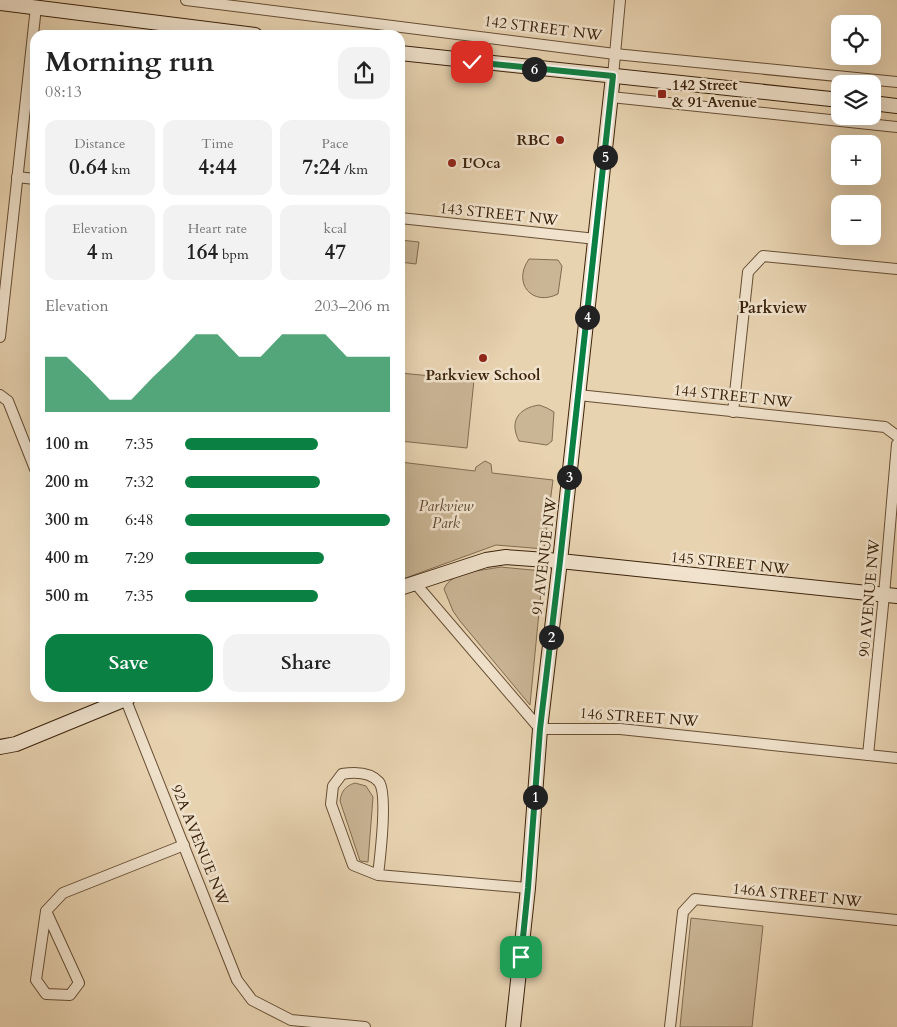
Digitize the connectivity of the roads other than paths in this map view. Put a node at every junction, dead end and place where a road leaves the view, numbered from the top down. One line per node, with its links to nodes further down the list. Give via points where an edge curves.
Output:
1 (186, 0): 9 (street, 142 STREET NW)
2 (620, 0): 9 (street, 91 AVENUE NW)
3 (0, 3): 5 (street)
4 (55, 5): 5 (street); 7 (street)
5 (36, 7): 6 (street)
6 (35, 30)
7 (222, 30)
8 (405, 54): 11 (street)
9 (615, 54): 11 (street, 91 AVENUE NW); 12 (street, 142 STREET NW)
10 (30, 73): 18 (street)
11 (613, 76): 13 (street, 91 AVENUE NW); 14 (street)
12 (897, 82)
13 (611, 97): 17 (street); 21 (street, 91 AVENUE NW)
14 (831, 99)
15 (881, 104): 16 (street)
16 (897, 106)
17 (897, 127)
18 (18, 177): 19 (street); 23 (street)
19 (30, 178)
20 (405, 219): 21 (street, 143 STREET NW)
21 (596, 240): 24 (street, 91 AVENUE NW)
22 (897, 269): 26 (street, via 763,256 748,272)
23 (0, 337)
24 (578, 395): 26 (street, 144 STREET NW); 30 (street, 91 AVENUE NW)
25 (0, 396): 29 (street, via 8,401)
26 (733, 412): 27 (street, 144 STREET NW, via 885,427)
27 (897, 436)
28 (897, 444): 33 (street, 90 AVENUE NW)
29 (30, 456)
30 (560, 561): 31 (street, via 506,557); 33 (street, 145 STREET NW); 36 (street, 91 AVENUE NW)
31 (415, 582): 32 (street); 36 (street)
32 (405, 586)
33 (891, 596): 38 (street, 90 AVENUE NW)
34 (116, 702): 37 (street, via 16,744)
35 (128, 702): 40 (street, 92A AVENUE NW)
36 (540, 729): 38 (street, 146 STREET NW, via 620,729); 42 (street, 91 AVENUE NW)
37 (0, 747)
38 (868, 755): 39 (street, 146 STREET NW)
39 (897, 758)
40 (184, 845): 43 (street, via 63,893); 45 (street, 92A AVENUE NW, via 237,980 252,1000 291,1020)
41 (378, 875): 41 (street, via 384,795 378,782 368,775 356,772 342,774 333,786 331,804 353,865); 42 (street)
42 (528, 888): 46 (street, 91 AVENUE NW)
43 (46, 912): 43 (street, via 79,983 70,995 46,994 36,980)
44 (897, 920): 47 (street, 146A STREET NW, via 695,900 683,912)
45 (364, 1027)
46 (513, 1027)
47 (670, 1027)

